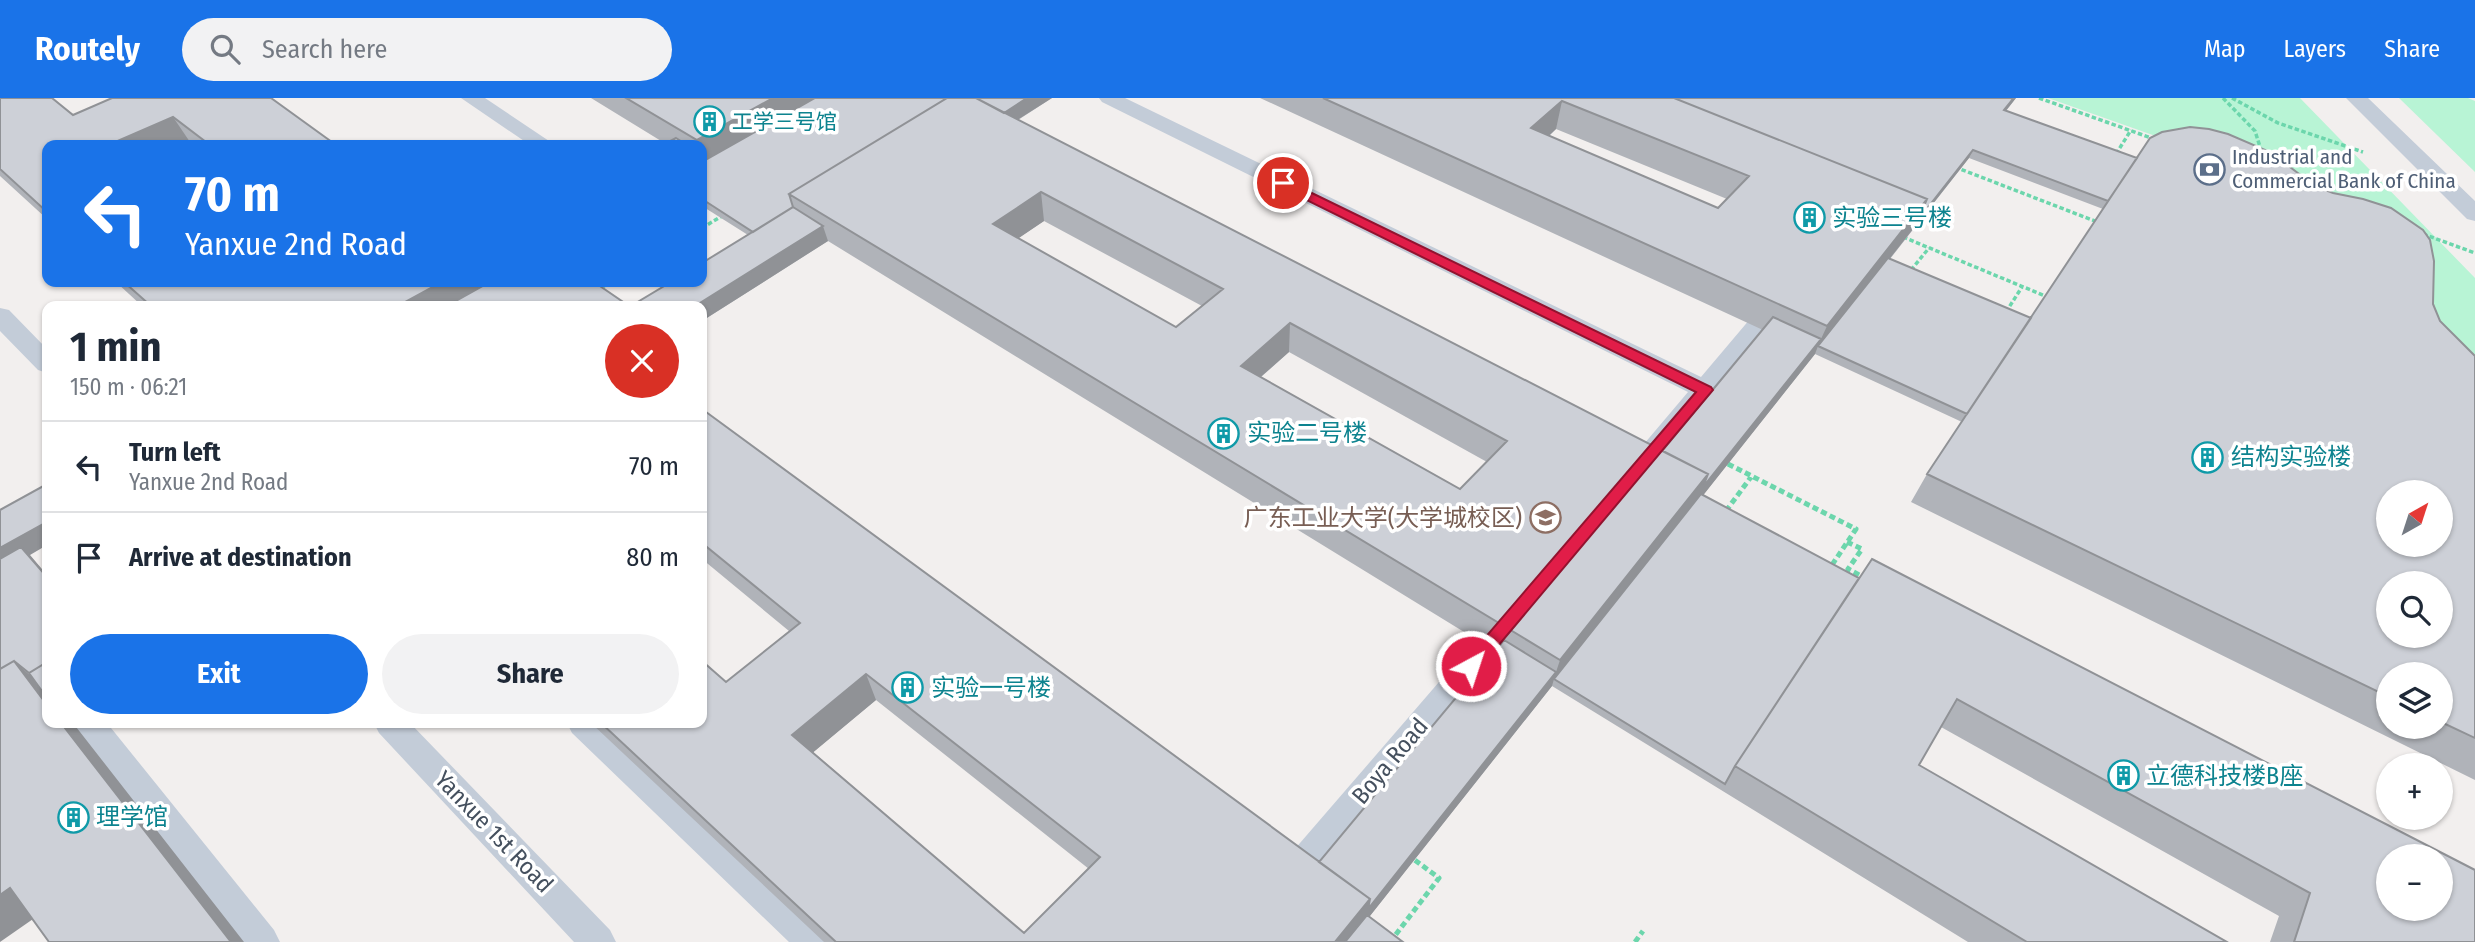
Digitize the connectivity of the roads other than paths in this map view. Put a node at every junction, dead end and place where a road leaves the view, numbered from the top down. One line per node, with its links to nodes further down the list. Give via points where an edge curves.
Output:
1 (471, 98): 4 (lane)
2 (1109, 98): 9 (lane)
3 (2356, 98): 5 (lane)
4 (536, 140)
5 (2475, 214)
6 (1801, 275): 9 (lane)
7 (0, 316): 8 (lane)
8 (42, 359)
9 (1706, 390): 10 (lane)
10 (1615, 496)
11 (1525, 603): 18 (lane, Boya Road)
12 (92, 728): 15 (lane)
13 (395, 728): 16 (lane, Yanxue 1st Road)
14 (588, 728): 17 (lane)
15 (262, 942)
16 (598, 942)
17 (814, 942)
18 (1237, 942)

